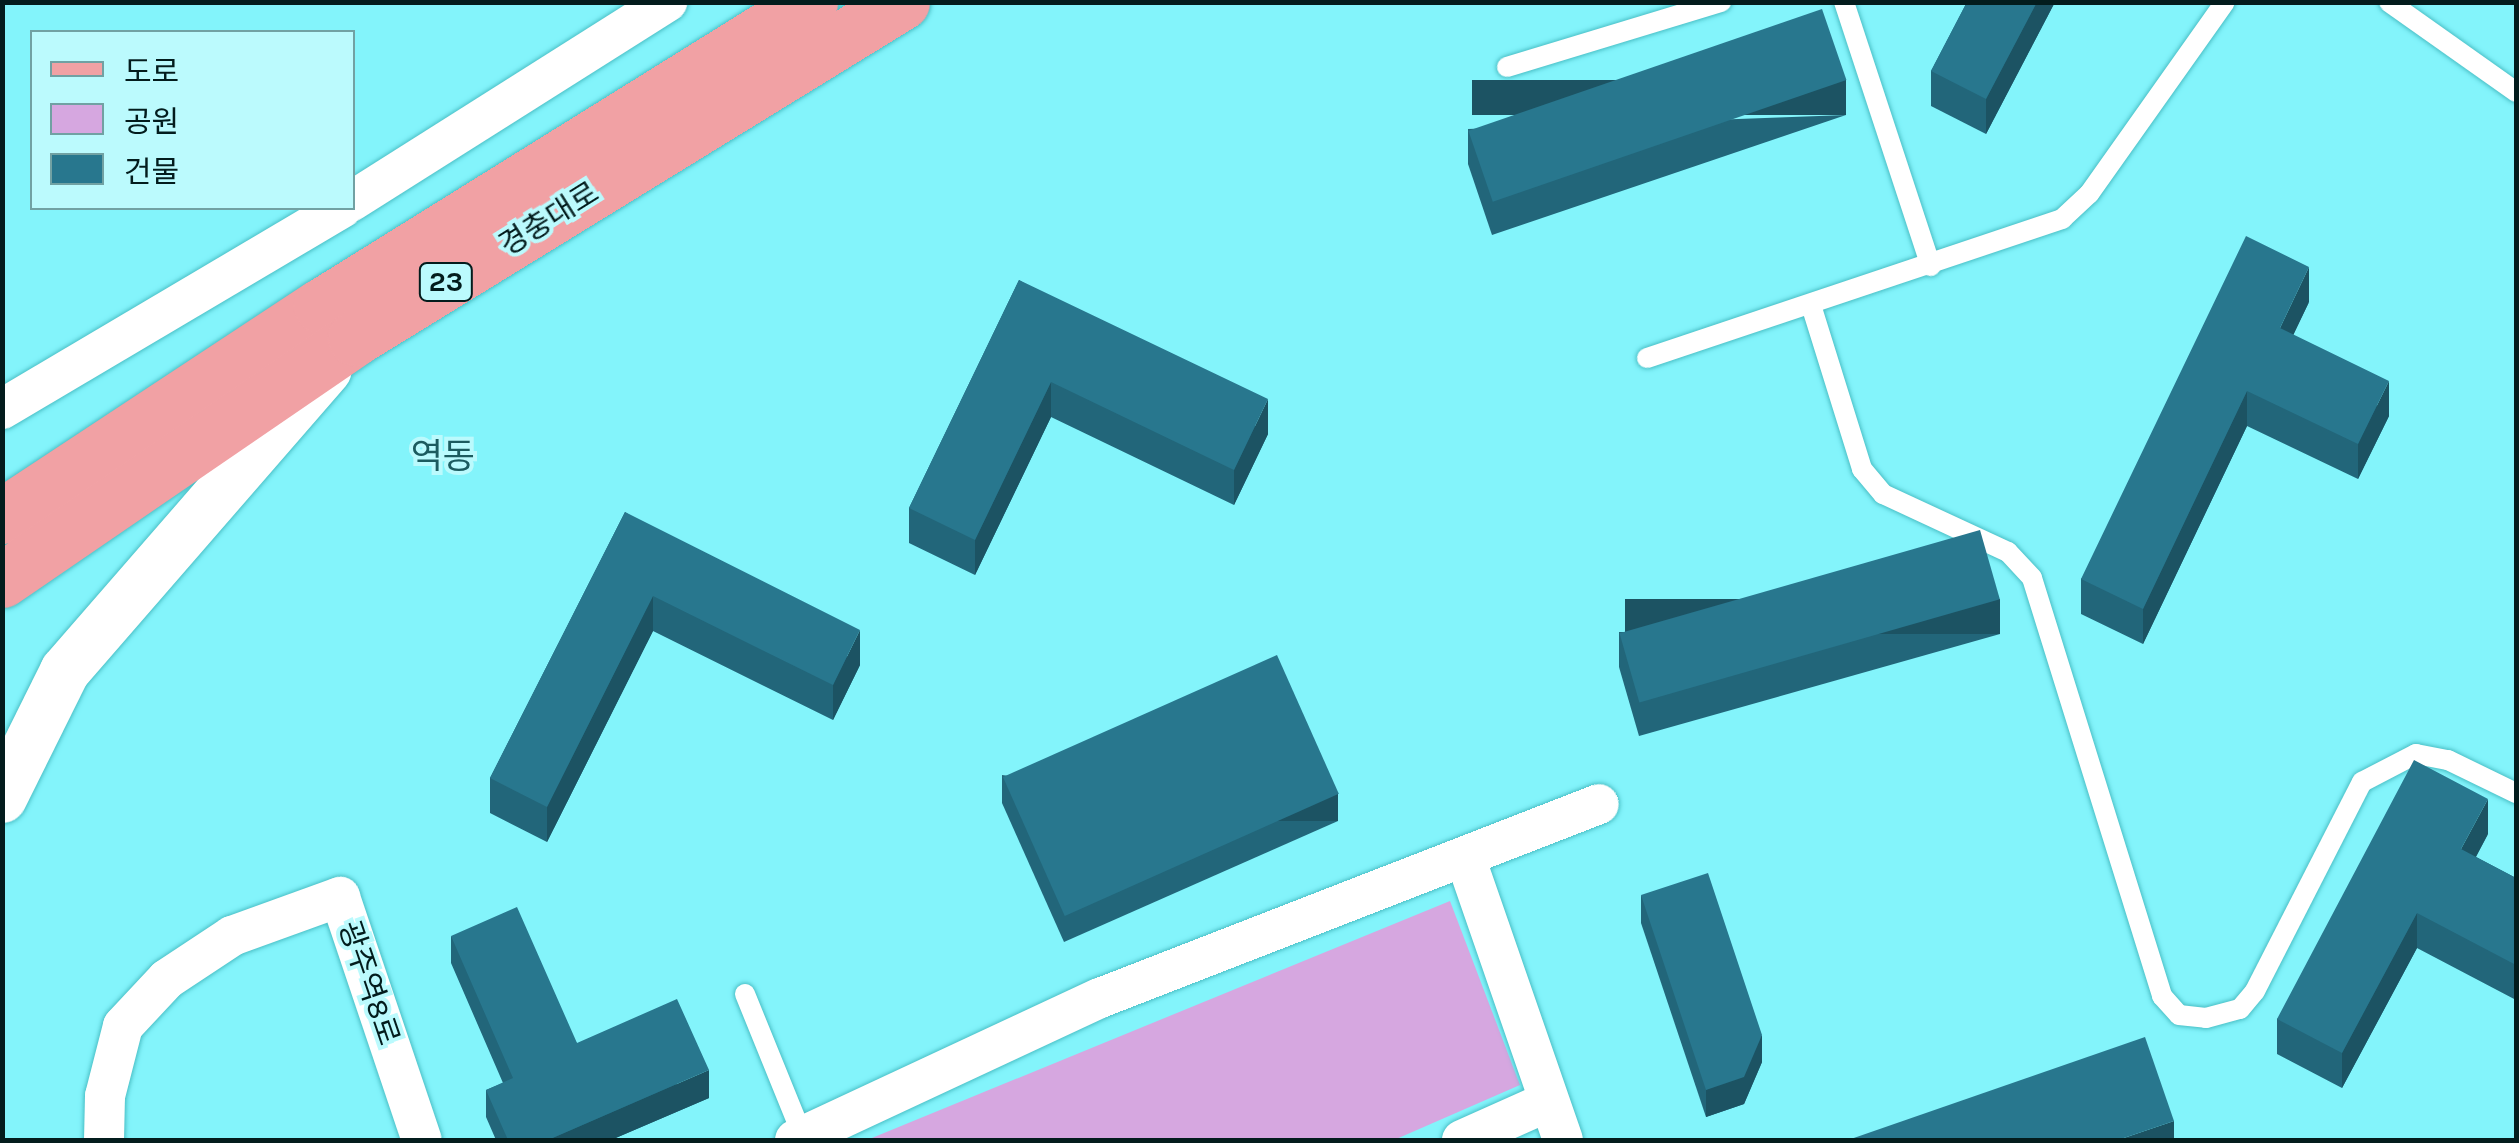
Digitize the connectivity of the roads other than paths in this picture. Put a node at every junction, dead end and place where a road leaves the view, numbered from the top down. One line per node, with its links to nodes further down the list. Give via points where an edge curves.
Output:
1 (667, 2): 10 (street)
2 (810, 2): 17 (main road, 경충대로 / 23, via 321,306)
3 (902, 2): 14 (main road, 경충대로 / 23)
4 (1721, 2): 8 (lane)
5 (1844, 2): 12 (lane)
6 (2225, 2): 12 (lane, via 2089,194 2062,219)
7 (2389, 2): 9 (lane)
8 (1507, 67)
9 (2516, 92)
10 (355, 199)
11 (339, 210): 16 (street)
12 (1931, 266): 13 (lane)
13 (1811, 305): 15 (lane); 19 (lane, via 1862,469 1883,494 2008,552 2032,578 2162,996 2179,1015 2206,1018 2240,1009 2255,991 2362,782 2416,754 2448,760)
14 (355, 338): 18 (main road, 경충대로 / 23); 20 (street, via 65,671)
15 (1647, 358)
16 (2, 409)
17 (2, 516)
18 (2, 580)
19 (2516, 793)
20 (2, 798)
21 (1599, 804): 22 (street)
22 (1465, 857): 24 (street); 25 (street, via 1100,998)
23 (745, 994): 25 (lane)
24 (1549, 1102): 28 (street); 29 (street)
25 (801, 1139)
26 (104, 1140): 27 (street, 광주역8로, via 105,1096 122,1026 167,978 232,936 340,897)
27 (422, 1140)
28 (1462, 1140)
29 (1563, 1140)

